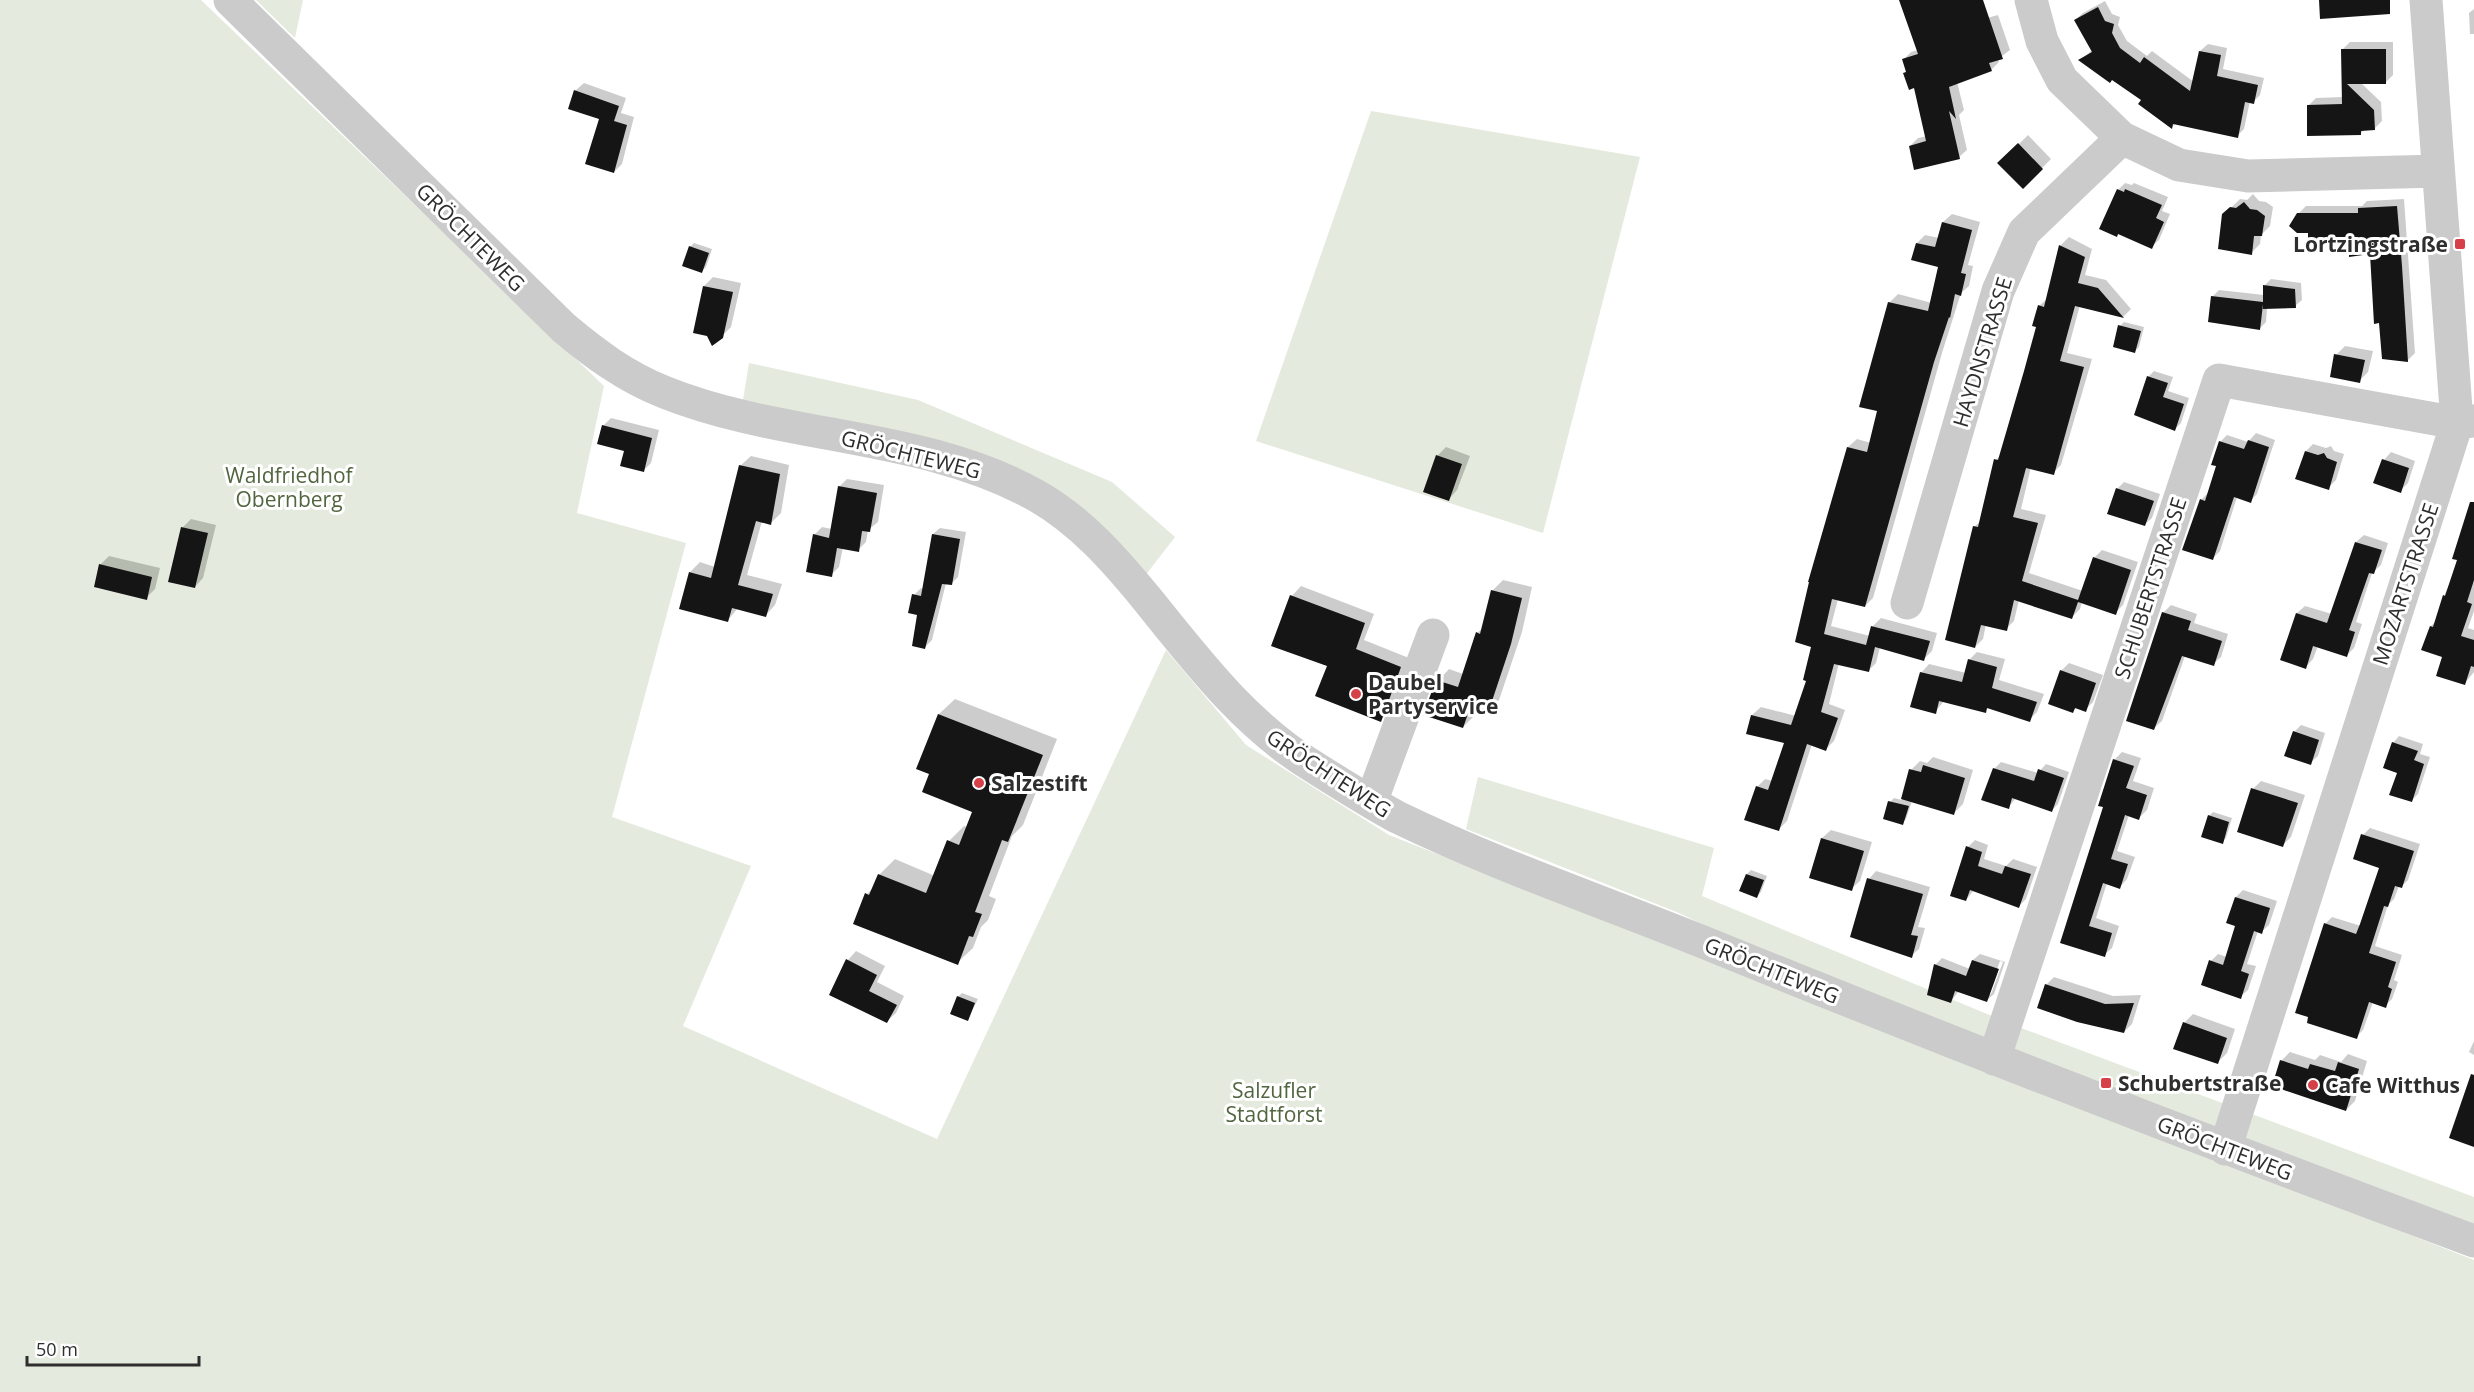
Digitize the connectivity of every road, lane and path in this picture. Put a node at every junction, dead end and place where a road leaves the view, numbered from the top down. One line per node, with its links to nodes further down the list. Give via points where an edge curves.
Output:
1 (230, 0): 9 (street, GRÖCHTEWEG, via 564,328 612,365 692,402 742,417 942,458 1041,498 1100,545 1220,687 1262,730 1306,763)
2 (2031, 0): 4 (street, via 2042,41 2062,80)
3 (2426, 0): 5 (street, MOZARTSTRASSE)
4 (2122, 138): 5 (street, via 2179,165 2248,176); 7 (street, HAYDNSTRASSE, via 2024,232 1998,291)
5 (2438, 171): 6 (street, MOZARTSTRASSE)
6 (2465, 422): 10 (street, SCHUBERTSTRASSE, via 2218,380); 11 (street, MOZARTSTRASSE)
7 (1906, 603)
8 (1433, 635): 9 (street)
9 (1371, 802): 10 (street, GRÖCHTEWEG, via 1502,862)
10 (1994, 1059): 11 (street, GRÖCHTEWEG)
11 (2224, 1149): 12 (street, GRÖCHTEWEG)
12 (2474, 1241)

